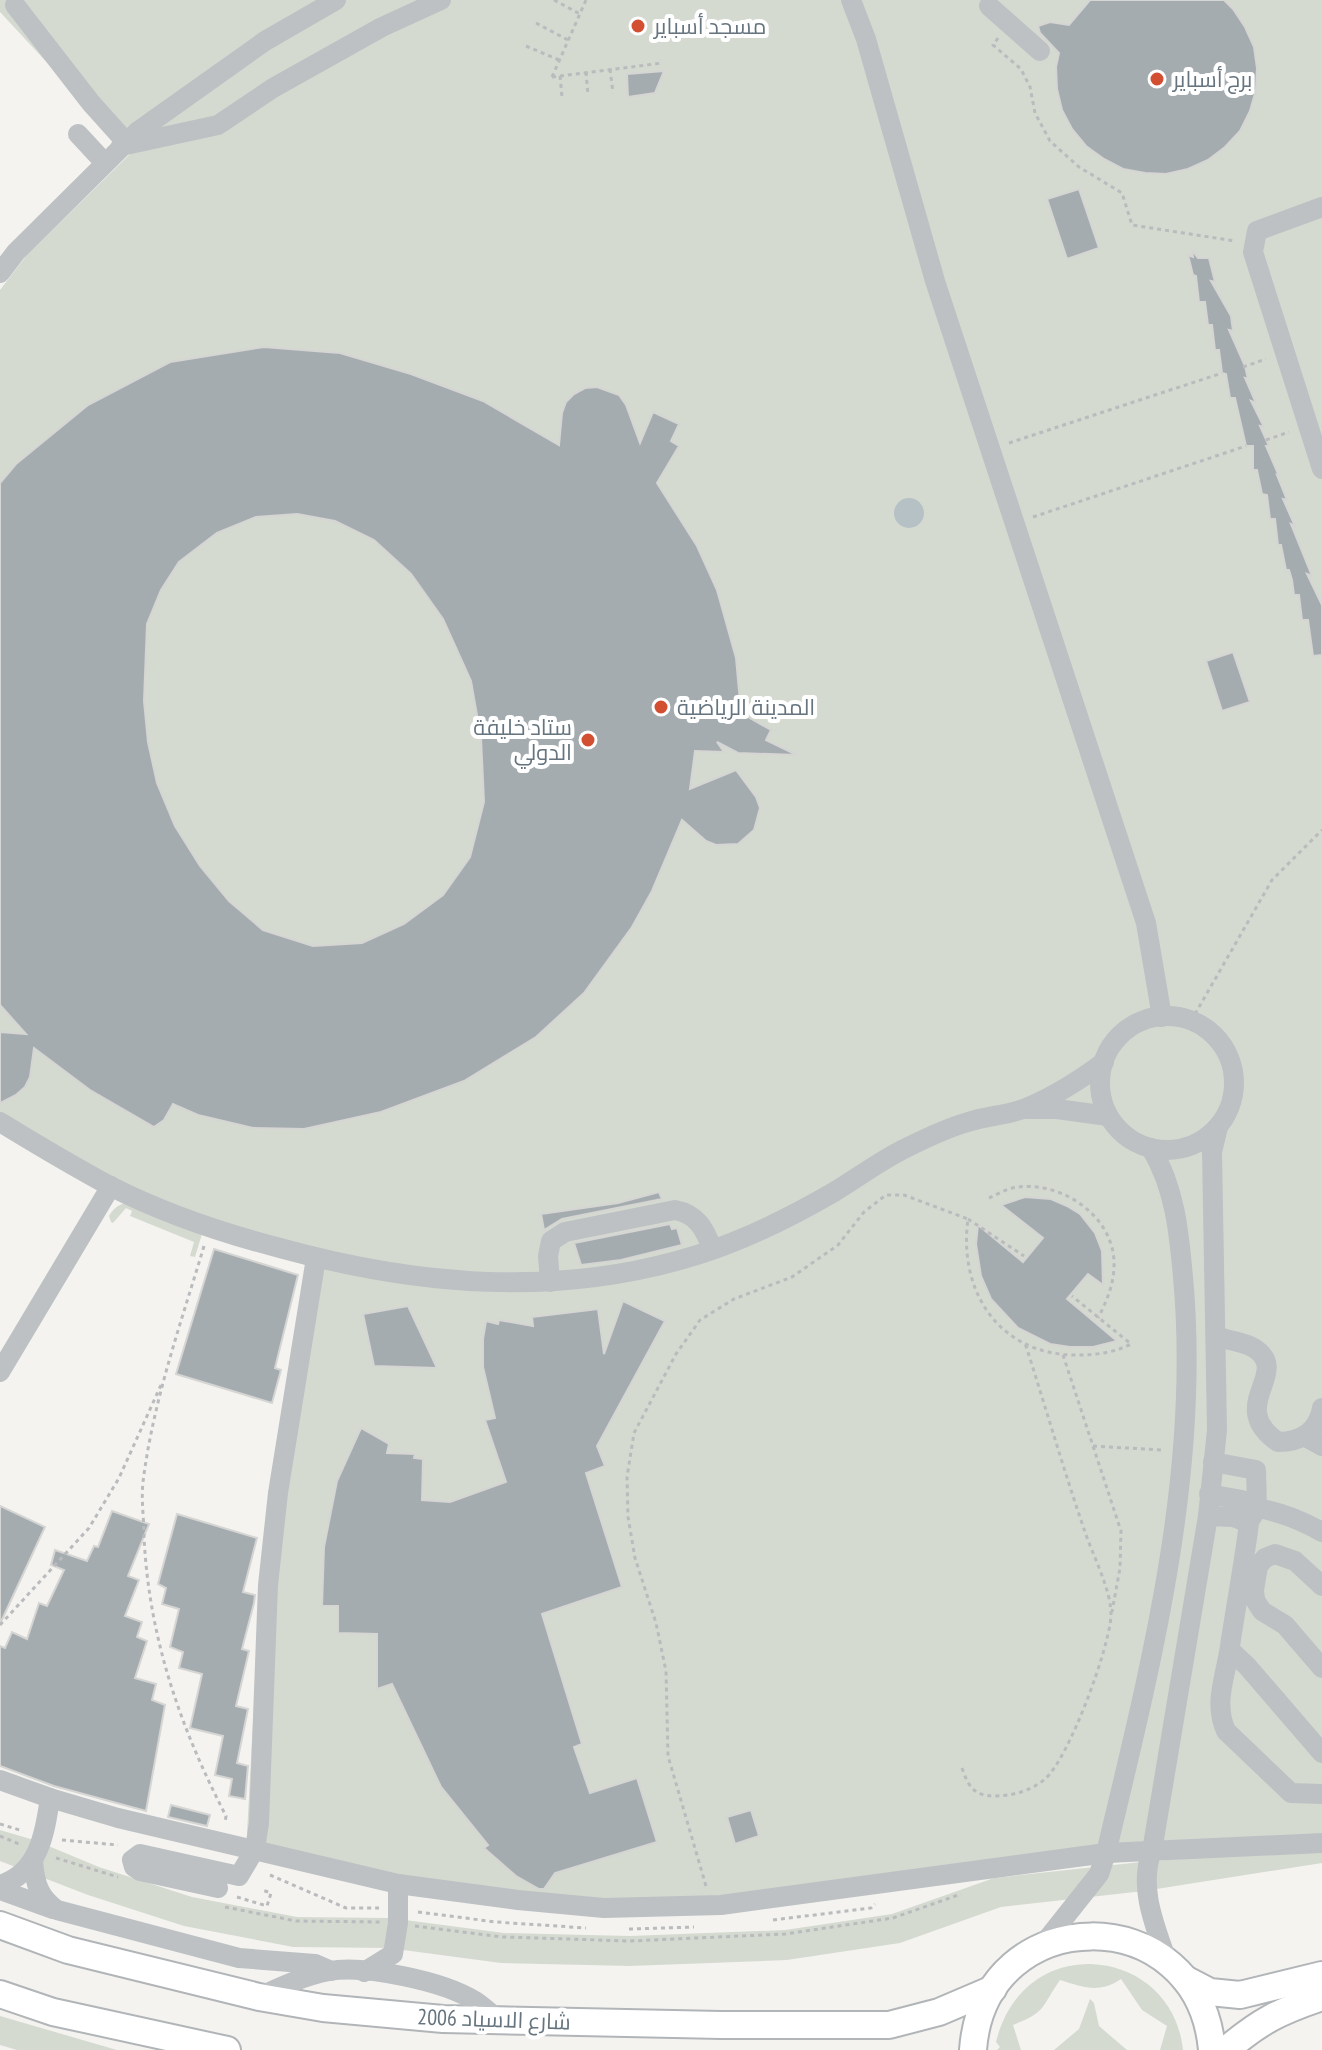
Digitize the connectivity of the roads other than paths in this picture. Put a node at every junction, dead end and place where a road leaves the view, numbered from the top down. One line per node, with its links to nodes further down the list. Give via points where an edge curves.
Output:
1 (336, 0): 8 (lane, via 189,92)
2 (441, 0): 8 (lane, via 273,88 218,125)
3 (851, 0): 13 (lane, via 935,281 1146,923)
4 (15, 5): 8 (lane)
5 (989, 6): 6 (lane)
6 (1040, 51)
7 (78, 134): 9 (lane)
8 (124, 144): 9 (lane)
9 (104, 162): 11 (lane)
10 (1316, 213): 12 (lane, via 1257,231 1253,252)
11 (0, 273)
12 (1322, 469)
13 (1162, 1017): 14 (lane, via 1126,1031); 18 (lane, via 1191,1021 1213,1034 1228,1055 1234,1080 1231,1105)
14 (1104, 1062): 15 (lane); 16 (lane, via 1101,1098)
15 (1023, 1109): 16 (lane); 21 (lane, via 966,1122 922,1140 768,1227)
16 (1108, 1116): 19 (lane, via 1134,1142)
17 (0, 1122): 20 (lane)
18 (1218, 1127): 19 (lane, via 1199,1143 1175,1150); 24 (lane, via 1212,1152)
19 (1151, 1148): 45 (lane, via 1170,1187 1180,1236 1187,1318 1184,1426 1175,1529)
20 (111, 1186): 22 (lane, via 210,1227); 25 (lane)
21 (712, 1249): 23 (lane, via 621,1274); 23 (lane, via 697,1219 675,1210 565,1232 551,1241)
22 (316, 1258): 23 (lane, via 474,1283); 43 (lane, via 278,1493)
23 (550, 1282)
24 (1217, 1337): 28 (lane, via 1253,1347 1262,1358 1267,1377 1255,1402 1256,1413); 29 (lane)
25 (0, 1372)
26 (1322, 1408): 27 (lane)
27 (1313, 1441): 28 (lane)
28 (1278, 1442): 30 (lane)
29 (1213, 1462): 30 (lane); 31 (lane)
30 (1256, 1470): 33 (lane)
31 (1209, 1494): 32 (lane); 33 (lane, via 1242,1500)
32 (1208, 1516): 33 (lane); 44 (lane)
33 (1253, 1516): 34 (lane, via 1296,1517); 36 (lane)
34 (1322, 1532)
35 (1322, 1586): 37 (lane, via 1295,1561 1275,1554 1258,1566 1254,1590 1262,1611 1285,1625)
36 (1230, 1650): 38 (lane); 40 (lane, via 1219,1696 1226,1731 1291,1793)
37 (1322, 1668)
38 (1322, 1753)
39 (0, 1780): 41 (lane)
40 (1322, 1794)
41 (50, 1798): 43 (lane); 46 (lane, via 44,1838)
42 (1322, 1843): 44 (lane)
43 (255, 1849): 47 (lane); 49 (lane, via 239,1876 140,1854 132,1860 140,1871)
44 (1152, 1851): 45 (lane); 54 (lane, via 1146,1867 1151,1915)
45 (1106, 1853): 47 (lane, via 712,1905 604,1908); 52 (lane, via 1099,1874)
46 (33, 1862): 48 (lane); 50 (lane, via 43,1900)
47 (398, 1884): 53 (lane)
48 (0, 1888): 50 (lane)
49 (218, 1888)
50 (57, 1910): 55 (lane, via 239,1958 315,1964)
51 (0, 1925): 61 (main road, شارع الاسياد 2006, via 68,1950)
52 (1041, 1947): 54 (main road, via 1097,1935 1134,1942); 59 (main road, via 1014,1964)
53 (393, 1954): 56 (lane); 58 (lane)
54 (1176, 1970): 57 (main road, via 1210,1992 1240,1995); 66 (main road, via 1201,2005)
55 (331, 1971): 56 (lane); 61 (lane)
56 (364, 1972): 58 (lane)
57 (1322, 1975)
58 (412, 1978): 63 (lane, via 474,2000)
59 (993, 1989): 63 (main road, شارع الاسياد 2006, via 939,2012 889,2025); 65 (main road, via 978,2020)
60 (0, 1994): 64 (main road, via 53,2012)
61 (259, 1997): 63 (main road, شارع الاسياد 2006, via 323,2008)
62 (1322, 1997): 67 (main road, via 1280,2011)
63 (499, 2020)
64 (227, 2050)
65 (973, 2050)
66 (1212, 2050)
67 (1226, 2050)

